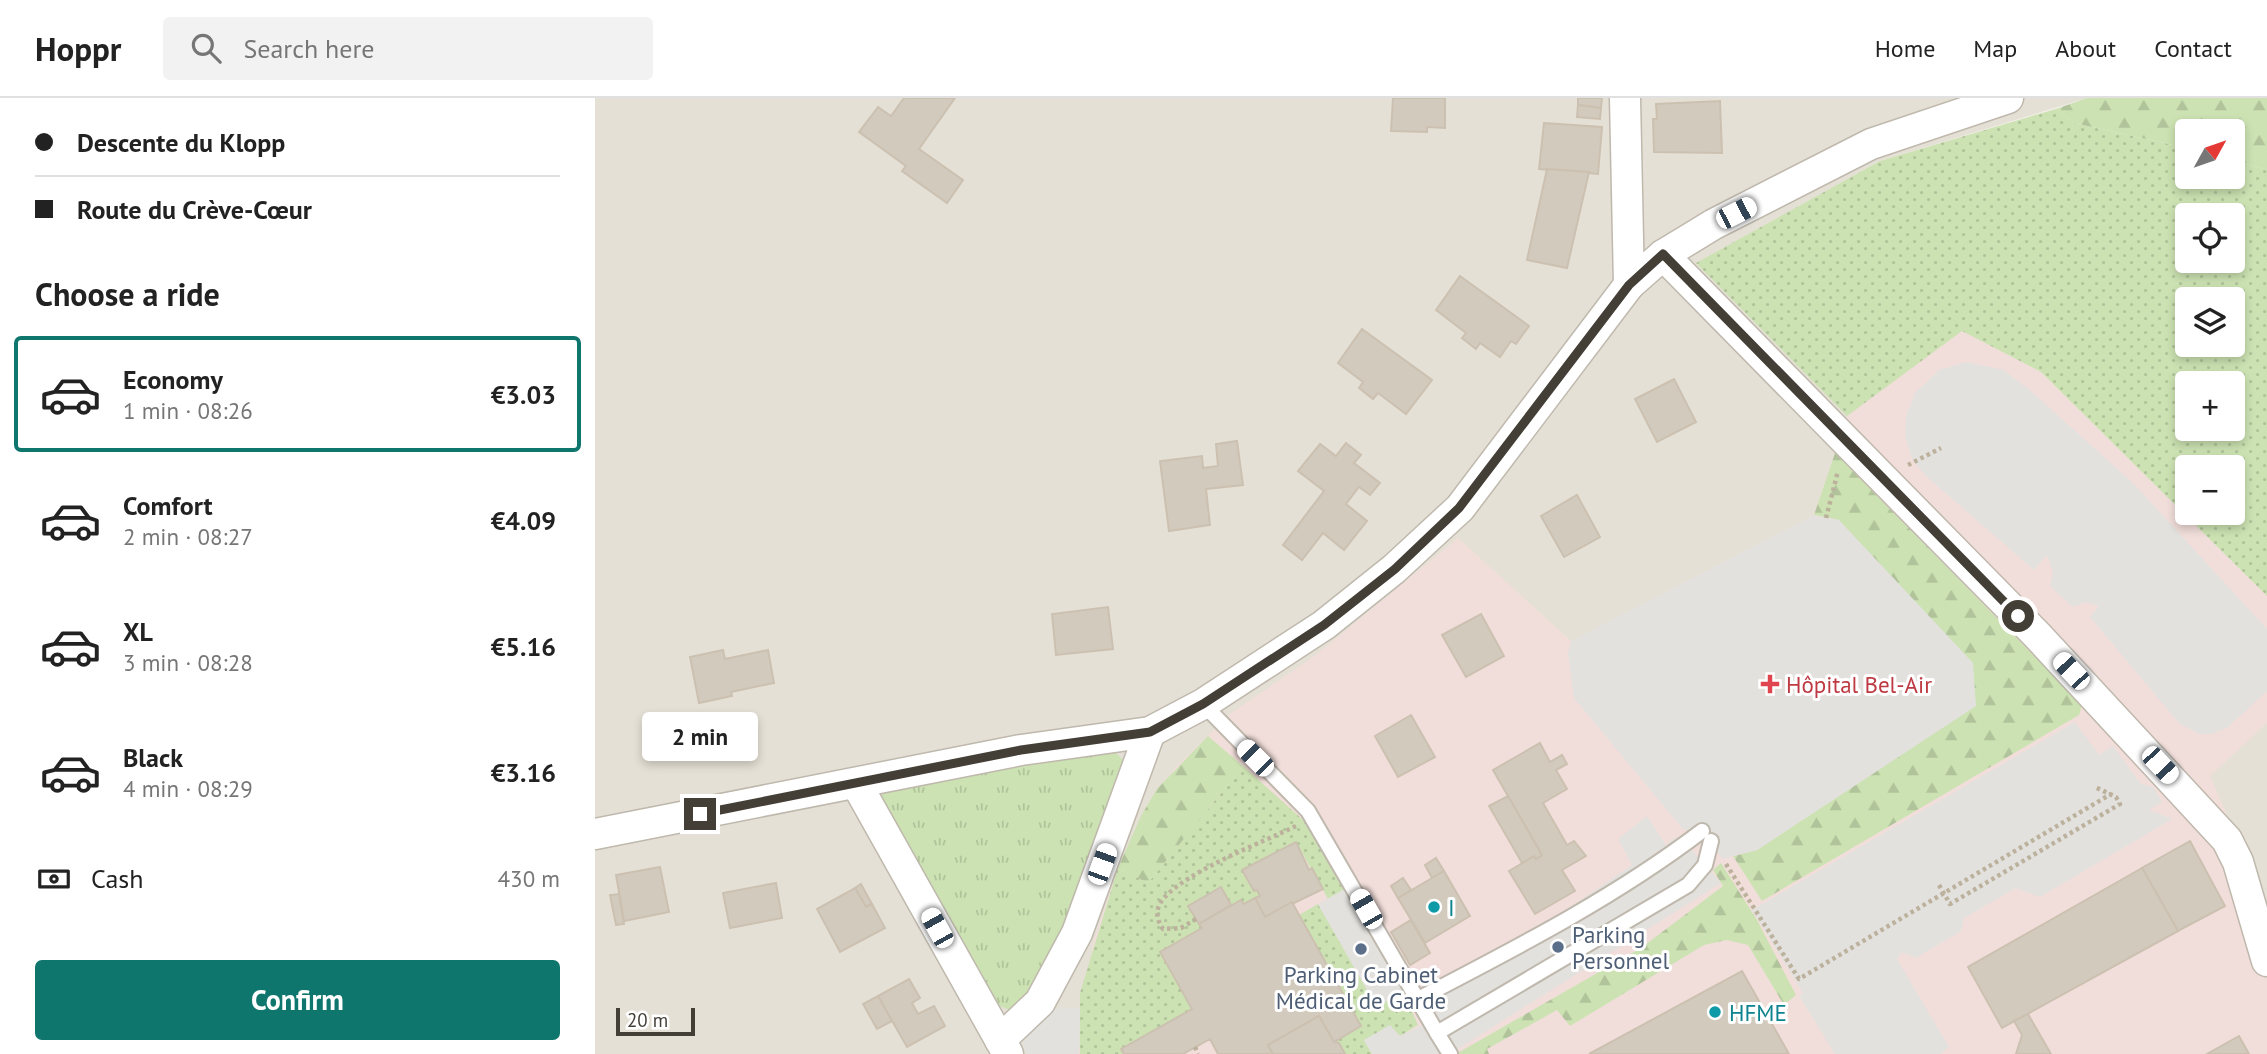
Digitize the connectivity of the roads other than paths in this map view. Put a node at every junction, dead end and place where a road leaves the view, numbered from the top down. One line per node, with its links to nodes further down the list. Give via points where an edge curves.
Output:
1 (1625, 98): 4 (street)
2 (2008, 98): 3 (street, via 1871,144)
3 (1663, 254): 4 (street); 9 (street, via 2036,635 2227,840)
4 (1629, 285): 5 (street, via 1459,508 1395,569 1324,625)
5 (1203, 704): 6 (street); 11 (lane, via 1313,818)
6 (1150, 732): 7 (street, via 1021,750); 13 (street, via 1077,933 1040,1002)
7 (856, 783): 8 (street); 13 (street)
8 (595, 834)
9 (2262, 926): 10 (street)
10 (2267, 961)
11 (1418, 999): 12 (lane); 12 (lane, via 1557,925 1706,836 1705,865 1688,885)
12 (1437, 1033): 14 (lane)
13 (1004, 1047)
14 (1450, 1054)

